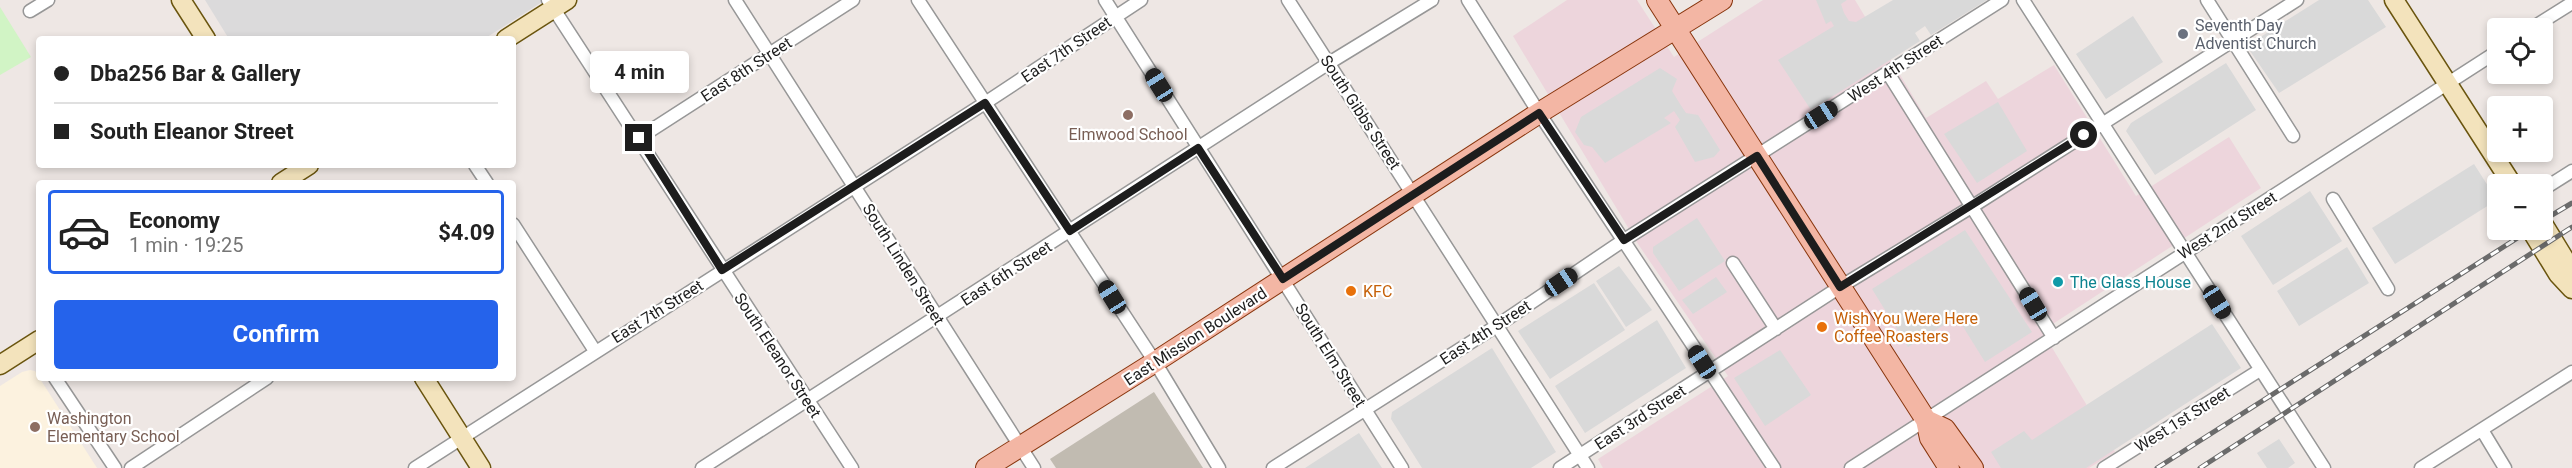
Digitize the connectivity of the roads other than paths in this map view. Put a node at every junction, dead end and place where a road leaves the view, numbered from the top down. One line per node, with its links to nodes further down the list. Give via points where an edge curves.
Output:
1 (48, 0): 20 (street)
2 (181, 0): 24 (street)
3 (735, 0): 27 (street, South Linden Street)
4 (853, 0): 27 (street, East 8th Street)
5 (918, 0): 32 (street)
6 (1105, 0): 21 (street, South Elm Street)
7 (1141, 0): 21 (street, East 7th Street)
8 (1288, 0): 29 (street, South Gibbs Street)
9 (1432, 0): 29 (street, East 6th Street)
10 (1468, 0): 33 (street)
11 (1657, 0): 23 (main road)
12 (1722, 0): 23 (main road, East Mission Boulevard)
13 (2002, 0): 30 (street, West 4th Street)
14 (2023, 0): 34 (street)
15 (2207, 0): 26 (street)
16 (2297, 0): 26 (street, East 3rd Street)
17 (2394, 0): 31 (street)
18 (556, 3): 25 (street); 36 (street, South Eleanor Street)
19 (2572, 3): 22 (street)
20 (30, 11)
21 (1115, 16): 32 (street, East 7th Street); 37 (street, South Elm Street)
22 (2548, 18)
23 (1676, 29): 33 (main road, East Mission Boulevard); 38 (main road)
24 (204, 36)
25 (510, 36)
26 (2232, 42): 34 (street, East 3rd Street); 35 (street)
27 (770, 54): 36 (street, East 8th Street); 44 (street, South Linden Street)
28 (2487, 58): 31 (street, West 2nd Street)
29 (1329, 63): 37 (street, East 6th Street); 45 (street, South Gibbs Street)
30 (1888, 73): 38 (street, West 4th Street); 47 (street)
31 (2446, 84): 41 (street); 53 (street, West 2nd Street)
32 (985, 103): 44 (street, East 7th Street); 49 (street)
33 (1539, 113): 45 (main road, East Mission Boulevard); 50 (street)
34 (2103, 123): 47 (street, East 3rd Street); 53 (street)
35 (2293, 136)
36 (639, 138): 55 (street, South Eleanor Street)
37 (1198, 148): 49 (street, East 6th Street); 57 (street, South Elm Street)
38 (1757, 156): 50 (street, East 4th Street); 58 (main road)
39 (304, 168): 42 (street)
40 (2572, 171): 43 (street)
41 (2505, 174)
42 (290, 177)
43 (2553, 183)
44 (854, 186): 55 (street, East 7th Street); 61 (street, South Linden Street)
45 (1414, 193): 57 (main road, East Mission Boulevard); 62 (street, South Gibbs Street)
46 (2334, 199): 59 (street)
47 (1973, 206): 58 (street, East 3rd Street); 64 (street)
48 (516, 229): 66 (street)
49 (1070, 231): 61 (street, East 6th Street); 67 (street)
50 (1624, 240): 62 (street, East 4th Street); 71 (street)
51 (2537, 240): 60 (street)
52 (2553, 240): 56 (street)
53 (2186, 251): 64 (street, West 2nd Street); 69 (street)
54 (1733, 262): 63 (street)
55 (722, 270): 66 (street, East 7th Street); 75 (street, South Eleanor Street)
56 (2572, 271)
57 (1283, 279): 67 (main road, East Mission Boulevard); 76 (street, South Elm Street)
58 (1840, 287): 63 (street, East 3rd Street); 77 (main road)
59 (2388, 289)
60 (2572, 289)
61 (937, 317): 75 (street, East 6th Street); 80 (street, South Linden Street)
62 (1498, 325): 76 (street, East 4th Street); 81 (street, South Gibbs Street)
63 (1776, 329): 71 (street, East 3rd Street)
64 (2054, 338): 77 (street, West 2nd Street)
65 (36, 347): 68 (street)
66 (595, 351): 79 (street, East 7th Street)
67 (1155, 362): 80 (main road, East Mission Boulevard); 90 (street)
68 (0, 365)
69 (2260, 370): 99 (street, West 1st Street); 100 (street)
70 (2572, 372): 78 (street)
71 (1710, 373): 81 (street, East 3rd Street); 95 (street)
72 (57, 381): 82 (street)
73 (262, 381): 83 (street)
74 (426, 381): 79 (street)
75 (808, 401): 86 (street, East 6th Street); 87 (street, South Eleanor Street)
76 (1365, 409): 91 (street, East 4th Street); 92 (street, South Elm Street)
77 (1926, 420): 96 (street, West 2nd Street); 97 (main road, via 1930,438); 98 (main road, via 1945,429)
78 (2482, 430): 101 (street); 102 (street)
79 (463, 438): 84 (street, East 7th Street); 85 (street)
80 (1020, 446): 88 (main road, East Mission Boulevard); 89 (street, South Linden Street)
81 (1580, 455): 93 (street, East 3rd Street); 94 (street, South Gibbs Street)
82 (115, 468)
83 (131, 468)
84 (415, 468)
85 (481, 468)
86 (702, 468)
87 (852, 468)
88 (986, 468)
89 (1034, 468)
90 (1220, 468)
91 (1273, 468)
92 (1402, 468)
93 (1560, 468)
94 (1588, 468)
95 (1774, 468)
96 (1851, 468)
97 (1949, 468)
98 (1973, 468)
99 (2104, 468)
100 (2324, 468)
101 (2421, 468)
102 (2505, 468)

